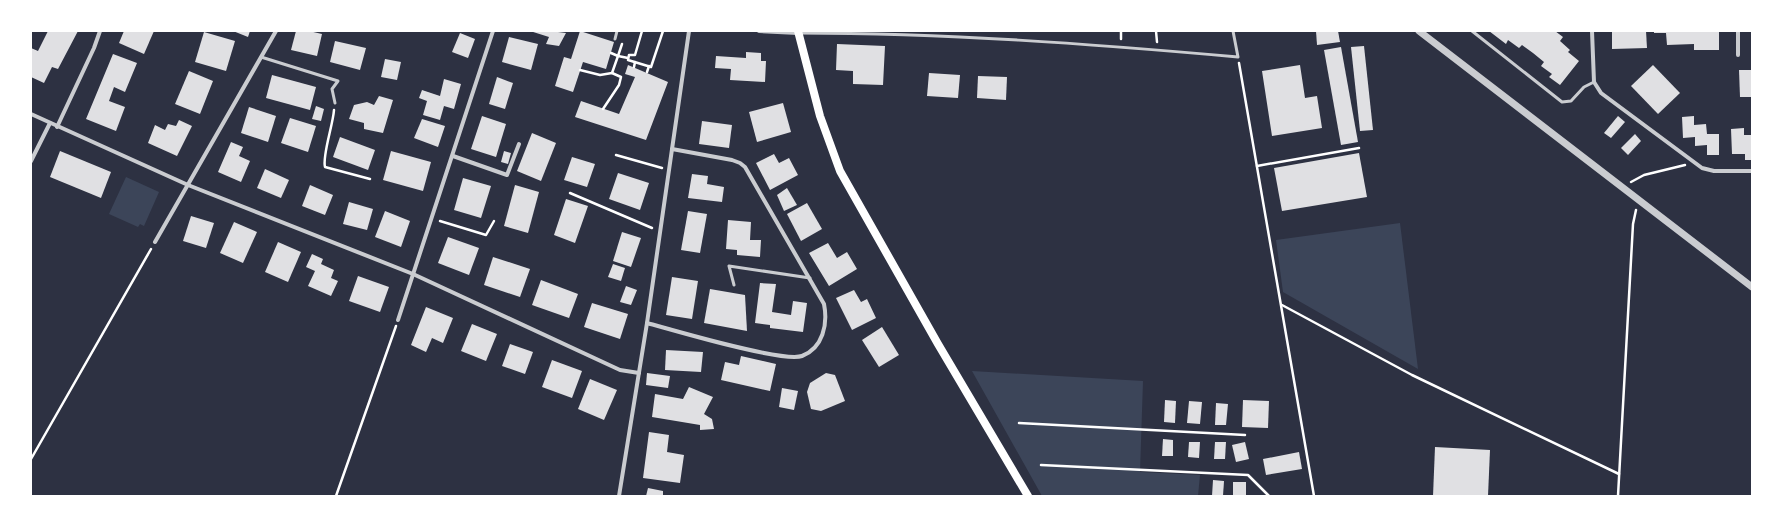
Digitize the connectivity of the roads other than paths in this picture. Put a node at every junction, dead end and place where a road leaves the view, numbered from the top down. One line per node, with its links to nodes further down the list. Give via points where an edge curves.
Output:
1 (100, 31): 21 (street)
2 (276, 31): 16 (street)
3 (493, 31): 24 (street)
4 (616, 31): 14 (lane)
5 (689, 31): 23 (street)
6 (759, 31): 12 (street)
7 (1233, 31): 13 (lane, via 1238,57)
8 (1419, 31): 32 (street)
9 (1472, 31): 17 (lane, via 1562,102 1572,101 1584,87)
10 (1592, 31): 17 (street)
11 (1738, 31): 15 (street)
12 (798, 32): 13 (lane); 37 (main road, via 820,116 840,171)
13 (847, 32)
14 (615, 39)
15 (1738, 55)
16 (261, 57): 18 (lane, via 338,82 332,89); 27 (street)
17 (1594, 82): 26 (street, via 1601,93 1693,163 1714,171)
18 (335, 104)
19 (31, 114): 20 (street)
20 (50, 123): 21 (street); 25 (street)
21 (57, 127): 27 (street)
22 (519, 144): 24 (street, via 507,175)
23 (672, 149): 30 (street, via 732,160 745,167); 34 (street)
24 (453, 156): 29 (street)
25 (31, 161)
26 (1752, 171)
27 (188, 185): 28 (street); 29 (street)
28 (155, 242)
29 (413, 274): 33 (street); 35 (street, via 620,370)
30 (810, 278): 31 (lane, via 729,266); 34 (street, via 824,304 826,326 817,344 801,356 759,352)
31 (734, 285)
32 (1752, 287)
33 (398, 320)
34 (647, 323): 35 (street)
35 (639, 373): 36 (street)
36 (619, 496)
37 (1028, 496)

